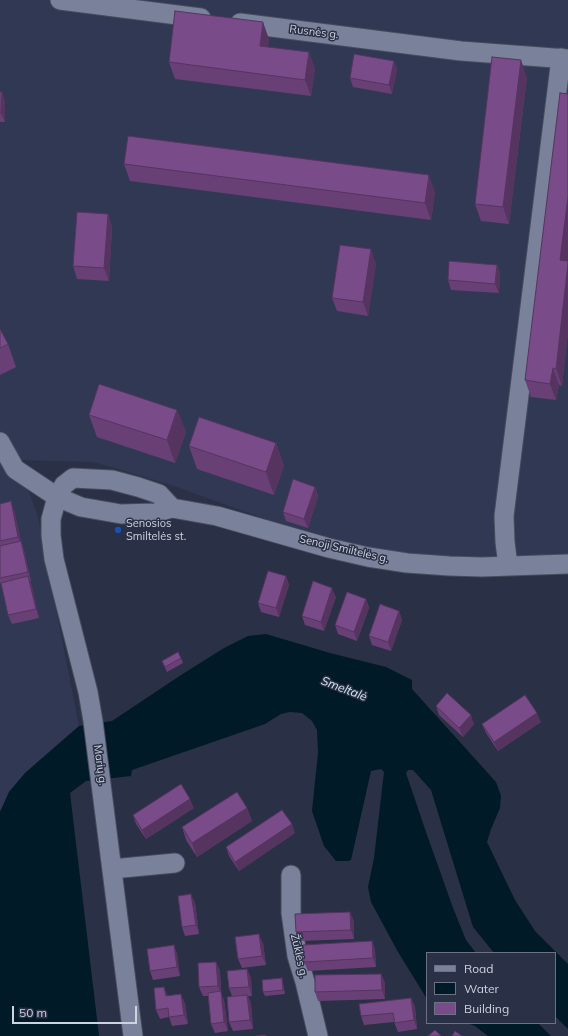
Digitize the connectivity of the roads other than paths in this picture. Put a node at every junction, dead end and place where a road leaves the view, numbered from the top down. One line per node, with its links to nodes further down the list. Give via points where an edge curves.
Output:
1 (60, 0): 2 (street, Rusnės g., via 461,51)
2 (565, 59): 7 (street, via 504,516)
3 (0, 442): 4 (street, Senoji Smiltelės g., via 15,468)
4 (57, 498): 5 (street, Senoji Smiltelės g., via 81,507 121,514 155,513); 5 (street, via 64,485 73,478 112,480 159,494); 9 (street, Marių g., via 51,519 54,559 88,692)
5 (172, 508): 7 (street, Senoji Smiltelės g., via 216,516 368,557 449,566)
6 (568, 564): 7 (street, Senoji Smiltelės g.)
7 (508, 566)
8 (176, 864): 9 (street)
9 (112, 869): 11 (street, Marių g.)
10 (291, 875): 12 (street, Žūklės g., via 290,914 297,956)
11 (133, 1036)
12 (318, 1036)

